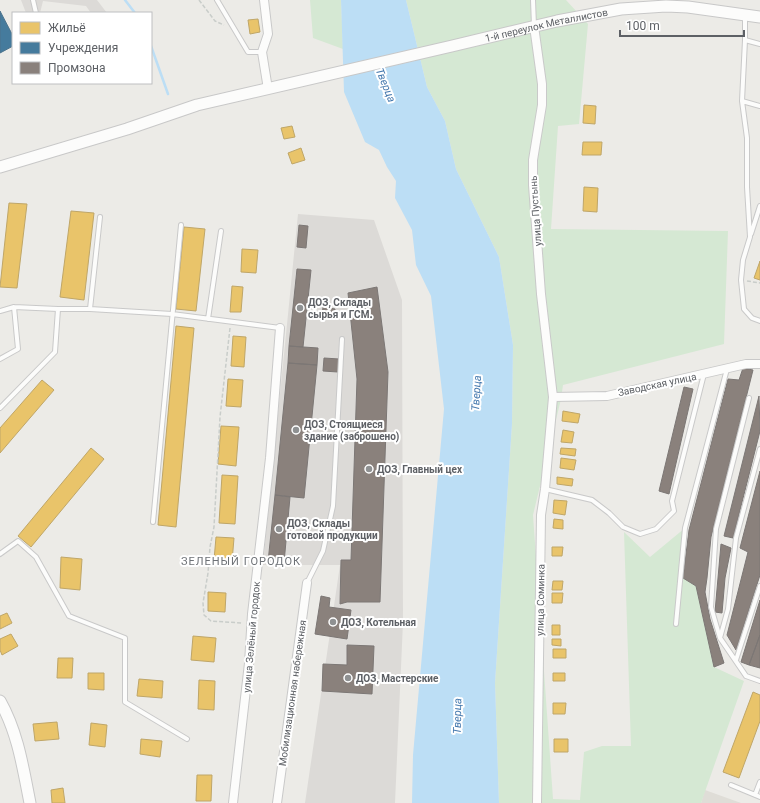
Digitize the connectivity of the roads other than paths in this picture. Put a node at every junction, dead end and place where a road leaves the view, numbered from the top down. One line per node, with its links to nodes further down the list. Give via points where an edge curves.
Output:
1 (33, 0): 6 (lane)
2 (217, 0): 12 (lane, via 248,52)
3 (264, 0): 12 (street, via 268,34)
4 (533, 0): 9 (lane)
5 (689, 4): 7 (street, 1-й переулок Металлистов); 9 (street, 1-й переулок Металлистов, via 634,8)
6 (36, 12)
7 (744, 14): 8 (street, 1-й переулок Металлистов); 10 (lane)
8 (760, 16)
9 (534, 26): 13 (street, 1-й переулок Металлистов); 35 (street, улица Пустынь, via 542,84 542,105 533,160 533,185 541,294)
10 (745, 40): 11 (lane); 14 (lane)
11 (760, 44)
12 (262, 52): 13 (street)
13 (268, 89): 16 (street, 1-й переулок Металлистов, via 197,105)
14 (742, 101): 15 (lane); 21 (lane, via 747,138)
15 (760, 106)
16 (0, 167)
17 (760, 206): 21 (lane)
18 (100, 217): 24 (lane)
19 (181, 225): 26 (lane)
20 (221, 231): 27 (lane)
21 (750, 236): 28 (lane, via 743,260 741,280 744,309 752,318)
22 (14, 306): 23 (lane); 25 (lane); 31 (lane, via 18,349)
23 (58, 309): 24 (lane); 37 (lane, via 55,352)
24 (90, 309): 26 (lane)
25 (0, 311)
26 (172, 314): 27 (lane); 40 (lane)
27 (208, 319): 29 (lane)
28 (760, 321)
29 (280, 328): 54 (street, улица Зелёный городок, via 270,458 251,625 250,663)
30 (342, 339): 42 (lane, via 333,506 322,551)
31 (0, 359)
32 (759, 362): 33 (street, Заводская улица)
33 (727, 369): 34 (street, Заводская улица); 44 (lane, via 685,528)
34 (704, 374): 35 (street, Заводская улица, via 607,396); 39 (lane, via 672,501 674,511 656,529 640,534 623,526 592,500)
35 (553, 397): 39 (street, улица Соминка)
36 (750, 398): 45 (lane, via 716,529 711,607)
37 (0, 408)
38 (760, 449): 45 (lane, via 736,538 728,609)
39 (546, 489): 56 (street, улица Соминка, via 541,522)
40 (153, 522)
41 (0, 554): 49 (lane, via 18,541 36,557 70,616 125,638 125,702)
42 (307, 583): 55 (street, Мобилизационная набережная)
43 (760, 586): 46 (lane)
44 (676, 624)
45 (720, 638): 46 (lane)
46 (736, 660): 47 (lane, via 746,676)
47 (760, 681)
48 (0, 700): 53 (street, via 17,740)
49 (187, 739)
50 (760, 782): 52 (lane)
51 (731, 785): 52 (lane)
52 (758, 796)
53 (30, 803)
54 (233, 803)
55 (277, 803)
56 (537, 803)

